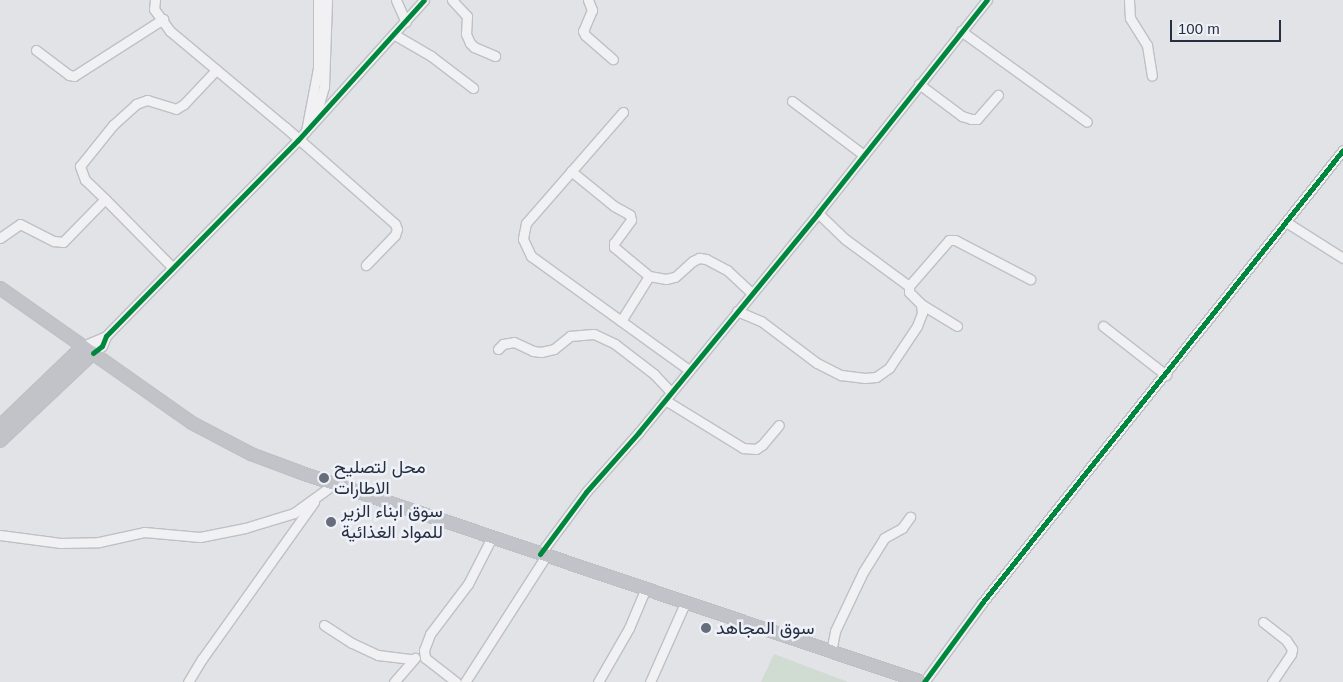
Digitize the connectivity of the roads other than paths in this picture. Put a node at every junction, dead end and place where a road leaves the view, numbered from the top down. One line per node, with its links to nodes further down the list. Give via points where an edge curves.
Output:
1 (154, 0): 10 (street, via 154,9)
2 (318, 0): 26 (street, via 318,68)
3 (327, 0): 25 (street, via 324,87)
4 (396, 0): 11 (street)
5 (424, 0): 11 (street)
6 (452, 0): 15 (street, via 467,16 466,34 470,43)
7 (588, 0): 16 (street, via 592,10 583,31)
8 (987, 0): 12 (street)
9 (1129, 0): 18 (street, via 1130,18 1147,45)
10 (163, 19): 14 (street, via 74,76); 17 (street, via 170,31)
11 (406, 22): 13 (street)
12 (961, 31): 19 (street); 24 (street)
13 (395, 34): 20 (street); 25 (street)
14 (36, 50)
15 (495, 56)
16 (613, 59)
17 (216, 70): 27 (street); 31 (street, via 176,109 147,100 136,104 86,156 80,171)
18 (1152, 76)
19 (919, 84): 21 (street, via 967,118 977,119); 29 (street)
20 (474, 88)
21 (998, 95)
22 (792, 101): 29 (street)
23 (623, 112): 30 (street)
24 (1087, 122)
25 (314, 123): 26 (street)
26 (305, 132): 27 (street)
27 (298, 140): 36 (street, via 398,229); 37 (street)
28 (1343, 150): 33 (street)
29 (864, 155): 32 (street)
30 (571, 171): 38 (street, via 630,215 631,220 614,247); 45 (street, via 526,223 522,234 525,248 531,256)
31 (105, 199): 34 (street, via 64,242 54,241 20,224); 37 (street)
32 (818, 213): 40 (street, via 851,244); 42 (street)
33 (1286, 222): 35 (street); 51 (street)
34 (0, 238)
35 (1343, 258)
36 (366, 265)
37 (172, 267): 49 (street, via 106,336 102,346)
38 (649, 276): 42 (street, via 676,277 693,261 706,259 727,270); 45 (street)
39 (1030, 280): 40 (street, via 951,240)
40 (910, 286): 43 (street, via 909,294)
41 (0, 288): 49 (main road)
42 (752, 293): 44 (street)
43 (921, 304): 44 (street, via 922,313 917,326 889,368 876,377 865,378 841,375 816,363 761,321); 46 (street)
44 (737, 311): 50 (street)
45 (621, 321): 50 (street)
46 (956, 326)
47 (1103, 326): 51 (street)
48 (498, 349): 52 (street, via 503,344 514,342 542,352 554,349 570,336 594,334 615,344 654,374)
49 (88, 350): 55 (main road); 56 (main road); 57 (main road, via 213,435 251,454)
50 (689, 370): 52 (street)
51 (1166, 374): 77 (street)
52 (671, 392): 53 (street)
53 (665, 400): 54 (street, via 743,448 756,449); 62 (street, via 586,492)
54 (779, 425)
55 (0, 426)
56 (0, 441)
57 (334, 484): 58 (street); 61 (main road)
58 (318, 495): 60 (street, via 294,513 200,537 144,532 99,542 60,543); 71 (street)
59 (910, 517): 67 (street, via 902,528 884,538 863,572 835,631)
60 (0, 535)
61 (492, 537): 62 (main road); 68 (street, via 468,584 430,634)
62 (543, 555): 63 (main road); 74 (street)
63 (645, 590): 64 (main road); 75 (street, via 629,628)
64 (685, 603): 67 (main road); 76 (street)
65 (1263, 622): 78 (street, via 1292,649)
66 (324, 625): 69 (street, via 378,655)
67 (831, 652): 70 (main road)
68 (424, 658): 69 (street); 73 (street)
69 (412, 659): 72 (street)
70 (905, 680): 77 (main road)
71 (188, 682)
72 (394, 682)
73 (456, 682)
74 (465, 682)
75 (598, 682)
76 (650, 682)
77 (923, 682)
78 (1272, 682)

